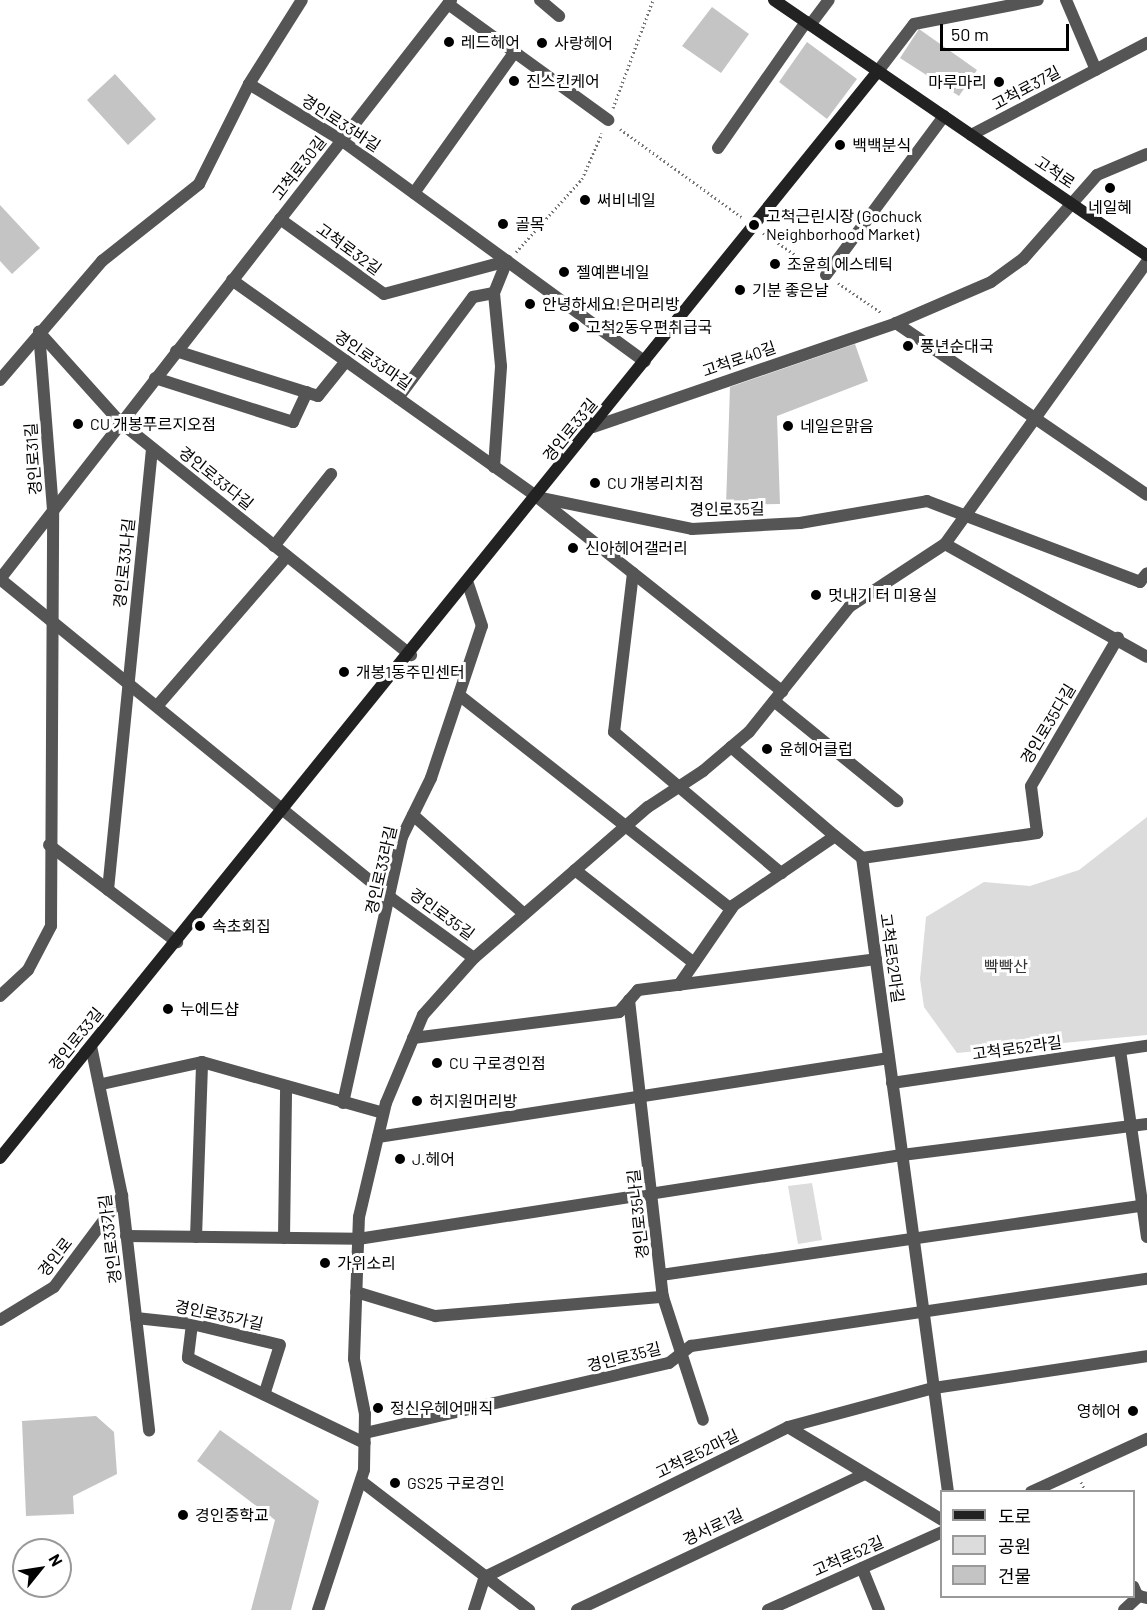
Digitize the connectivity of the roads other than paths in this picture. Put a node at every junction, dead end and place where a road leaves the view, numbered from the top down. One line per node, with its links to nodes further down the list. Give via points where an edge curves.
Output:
1 (302, 0): 14 (street)
2 (774, 0): 9 (street, 고척로)
3 (829, 0): 9 (street)
4 (1038, 0): 12 (street, via 914,24)
5 (1066, 0): 13 (street)
6 (449, 2): 11 (street, 고척로30길); 18 (street, 고척로30길)
7 (547, 2): 8 (street)
8 (559, 16)
9 (808, 23): 12 (street, 고척로); 19 (street)
10 (1147, 43): 13 (street, 고척로37길)
11 (514, 53): 16 (street, 고척로30길); 21 (street)
12 (878, 70): 15 (street, 고척로); 33 (street, 경인로33길)
13 (1096, 70): 17 (street, 고척로37길)
14 (249, 84): 18 (street, 경인로33바길); 30 (street, via 200,184 102,261)
15 (944, 116): 17 (street, 고척로); 26 (street)
16 (608, 120)
17 (971, 135): 22 (street, 고척로)
18 (341, 140): 21 (street, 경인로33바길); 23 (street, 고척로30길)
19 (718, 148)
20 (1147, 154): 22 (street, 고척로40길, via 1097,175)
21 (414, 193): 25 (street, 경인로33바길)
22 (1075, 205): 24 (street, 고척로); 29 (street, 고척로40길, via 1023,259 991,282)
23 (280, 219): 25 (street, 고척로32길, via 384,294); 27 (street, 고척로30길)
24 (1146, 252): 38 (street, 경인로35길)
25 (507, 261): 28 (street); 33 (street, 경인로33바길)
26 (825, 275)
27 (232, 280): 31 (street, 고척로30길); 32 (street, 경인로33마길)
28 (494, 293): 37 (street, via 473,297); 42 (street, via 501,366)
29 (896, 323): 38 (street); 40 (street, 고척로40길)
30 (39, 332): 35 (street); 39 (street, 경인로33다길); 46 (street, 경인로31길)
31 (176, 351): 34 (street, 고척로30길); 36 (street)
32 (346, 361): 36 (street, via 318,396); 37 (street, 경인로33마길)
33 (645, 362): 40 (street, 경인로33길)
34 (155, 378): 36 (street, via 293,422); 39 (street, 고척로30길)
35 (0, 380)
36 (307, 392)
37 (398, 398): 42 (street, 경인로33마길)
38 (1037, 420): 44 (street); 47 (street, 경인로35길)
39 (120, 422): 41 (street, 경인로33다길); 46 (street, 고척로30길)
40 (593, 427): 45 (street, 경인로33길)
41 (152, 448): 49 (street, 경인로33다길); 59 (street, 경인로33나길)
42 (494, 466): 45 (street, 경인로33마길)
43 (331, 474): 49 (street)
44 (1147, 495)
45 (537, 497): 47 (street, 경인로35길, via 692,529 800,523 900,502 927,501); 51 (street); 54 (street, 경인로33길)
46 (53, 510): 53 (street, 고척로30길); 55 (street, 경인로31길)
47 (968, 514): 48 (street, 경인로35길); 52 (street, 경인로35길, via 1140,582)
48 (945, 544): 56 (street); 60 (street, 경인로35길, via 849,607)
49 (274, 546): 50 (street, 경인로33다길)
50 (287, 556): 57 (street, 경인로33다길); 63 (street)
51 (633, 573): 60 (street); 65 (street, via 614,732)
52 (1147, 573)
53 (0, 579): 55 (street)
54 (468, 584): 57 (street, 경인로33길); 61 (street, 경인로33라길, via 482,626)
55 (51, 619): 59 (street); 71 (street, 경인로31길)
56 (1118, 638): 58 (street); 72 (street, 경인로35다길, via 1031,786 1037,833)
57 (411, 655): 67 (street, 경인로33길)
58 (1147, 657)
59 (129, 682): 63 (street); 75 (street, 경인로33나길)
60 (782, 690): 62 (street, 경인로35길)
61 (459, 695): 68 (street, 경인로33라길); 69 (street)
62 (774, 701): 64 (street, 경인로35길); 66 (street)
63 (158, 705): 67 (street)
64 (731, 747): 65 (street, 경인로35길); 70 (street)
65 (678, 787): 69 (street, 경인로35길); 74 (street)
66 (897, 801)
67 (286, 808): 76 (street); 79 (street, 경인로33길)
68 (413, 815): 76 (street, 경인로33라길, via 402,837); 78 (street)
69 (626, 826): 73 (street, 경인로35길); 77 (street)
70 (835, 836): 72 (street); 74 (street)
71 (49, 845): 75 (street); 84 (street, 경인로31길, via 51,926 28,970)
72 (862, 858): 81 (street, 고척로52마길)
73 (575, 870): 78 (street, 경인로35길); 82 (street)
74 (781, 873): 77 (street)
75 (108, 890): 79 (street)
76 (391, 898): 80 (street, 경인로35길); 96 (street, 경인로33라길)
77 (731, 909): 82 (street)
78 (524, 914): 80 (street, 경인로35길)
79 (177, 942): 87 (street, 경인로33길)
80 (474, 958): 86 (street, 경인로35길, via 423,1014)
81 (876, 959): 83 (street); 90 (street, 고척로52마길)
82 (694, 963): 83 (street)
83 (679, 985): 85 (street, via 638,990)
84 (0, 996)
85 (629, 1000): 86 (street, via 619,1012); 95 (street, 경인로35나길)
86 (413, 1038): 97 (street, 경인로35길)
87 (91, 1046): 93 (street, 경인로33가길); 102 (street, 경인로33길)
88 (1147, 1046): 89 (street, 고척로52라길)
89 (1120, 1050): 92 (street, 고척로52라길); 99 (street)
90 (889, 1058): 92 (street, 고척로52마길); 95 (street)
91 (202, 1062): 93 (street); 94 (street); 109 (street)
92 (892, 1083): 101 (street, 고척로52마길)
93 (102, 1084): 104 (street, 경인로33가길)
94 (286, 1086): 96 (street); 110 (street)
95 (642, 1096): 100 (street); 103 (street, 경인로35나길)
96 (343, 1103): 97 (street)
97 (383, 1113): 100 (street, 경인로35길)
98 (1147, 1124): 99 (street)
99 (1131, 1127): 101 (street); 105 (street)
100 (378, 1137): 111 (street, 경인로35길)
101 (902, 1155): 103 (street); 107 (street, 고척로52마길)
102 (0, 1158)
103 (653, 1193): 111 (street); 112 (street, 경인로35나길)
104 (122, 1196): 106 (street, 경인로33가길); 118 (street, 경인로, via 54,1287)
105 (1145, 1206): 107 (street); 108 (street)
106 (126, 1236): 109 (street); 117 (street, 경인로33가길)
107 (913, 1237): 112 (street); 116 (street, 고척로52마길)
108 (1147, 1237)
109 (196, 1238): 110 (street)
110 (284, 1238): 111 (street)
111 (358, 1239): 114 (street, 경인로35길)
112 (661, 1275): 115 (street, 경인로35나길)
113 (1147, 1279): 116 (street)
114 (356, 1292): 115 (street, via 435,1316); 127 (street, 경인로35길, via 354,1359)
115 (663, 1297): 120 (street, 경인로35나길)
116 (924, 1312): 120 (street, 경인로35길, via 691,1346); 122 (street, 고척로52마길)
117 (136, 1318): 119 (street, 경인로35가길); 126 (street, 경인로33가길)
118 (0, 1320)
119 (192, 1324): 123 (street, via 188,1358); 123 (street, 경인로35가길, via 280,1345)
120 (682, 1356): 124 (street, 경인로35나길); 127 (street, 경인로35길)
121 (1147, 1356): 122 (street)
122 (934, 1388): 125 (street, 고척로52마길); 131 (street, 고척로52마길)
123 (264, 1395): 127 (street)
124 (703, 1420)
125 (788, 1427): 129 (street); 136 (street, 고척로52마길)
126 (149, 1430)
127 (365, 1438): 130 (street, 경인로35길)
128 (1147, 1439): 132 (street)
129 (865, 1473): 133 (street); 141 (street, 경서로1길)
130 (361, 1481): 136 (street); 138 (street, 경인로35길)
131 (948, 1490)
132 (1033, 1490)
133 (940, 1519)
134 (940, 1533): 135 (street, 고척로52길)
135 (862, 1568): 142 (street, 고척로52길); 143 (street)
136 (486, 1577): 139 (street); 140 (street)
137 (1140, 1593): 144 (street)
138 (318, 1610)
139 (474, 1610)
140 (529, 1610)
141 (577, 1610)
142 (768, 1610)
143 (879, 1610)
144 (1124, 1610)

